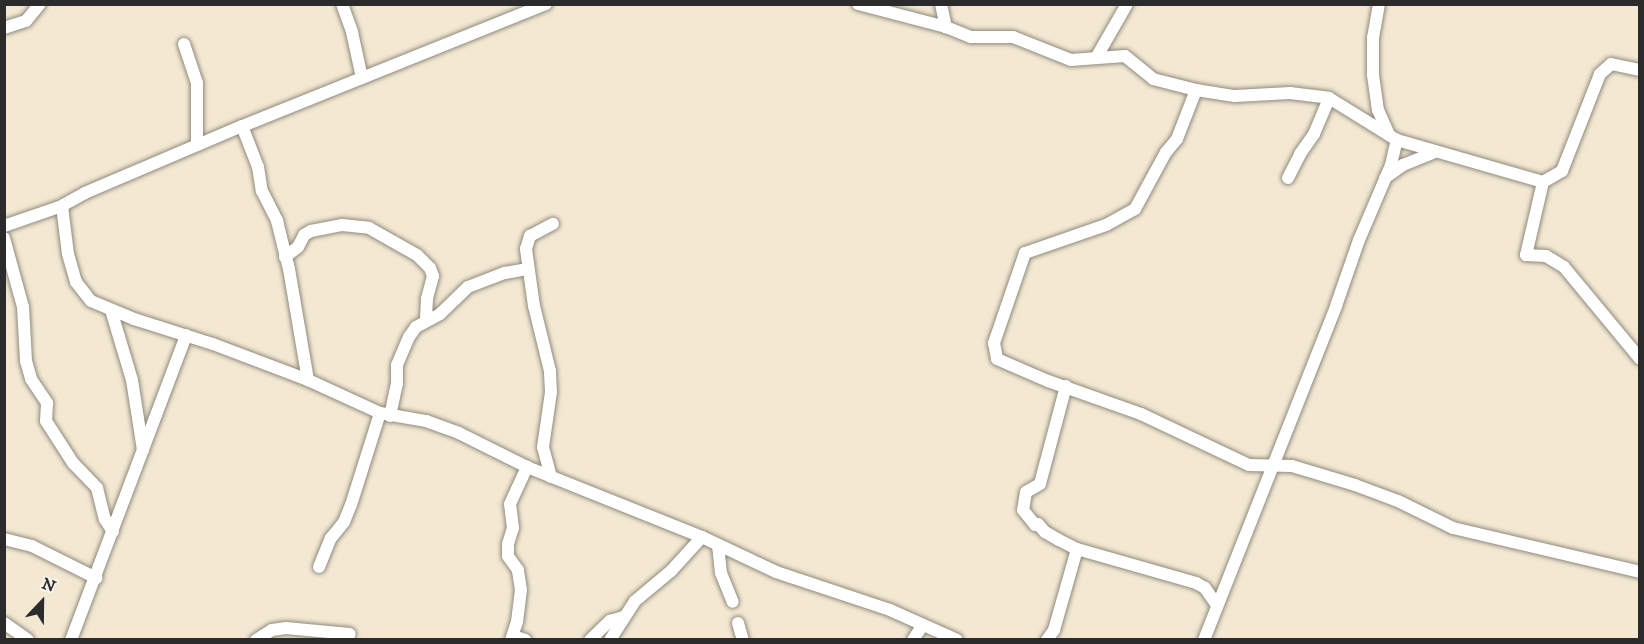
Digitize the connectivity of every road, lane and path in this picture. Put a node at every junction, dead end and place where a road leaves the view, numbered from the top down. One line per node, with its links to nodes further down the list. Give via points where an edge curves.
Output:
1 (40, 4): 9 (street, via 26,21)
2 (342, 4): 13 (street)
3 (546, 4): 13 (street)
4 (858, 4): 8 (street)
5 (941, 4): 8 (street)
6 (1127, 4): 11 (street)
7 (1379, 4): 17 (street, via 1372,68 1378,110)
8 (946, 27): 11 (street, via 971,37 1014,37 1071,60)
9 (4, 28)
10 (184, 44): 18 (street, via 197,83)
11 (1095, 58): 14 (street, via 1125,56 1153,79)
12 (1640, 70): 22 (street, via 1611,64 1600,74 1562,171)
13 (362, 78): 16 (street)
14 (1196, 90): 15 (street, via 1234,96 1290,93); 34 (street, via 1177,140 1166,152 1135,209 1106,225 1036,247 1022,257 994,343 994,354 1014,368)
15 (1329, 98): 17 (street); 20 (street, via 1314,134)
16 (242, 126): 18 (street); 27 (street, via 257,163 262,191 277,221)
17 (1394, 138): 19 (street); 21 (street)
18 (197, 145): 23 (street)
19 (1434, 153): 21 (street, via 1403,165); 22 (street)
20 (1288, 178)
21 (1384, 179): 37 (street)
22 (1543, 182): 32 (street, via 1526,255 1546,256 1564,267)
23 (62, 206): 25 (street); 29 (street, via 76,282 91,301)
24 (553, 224): 28 (street, via 535,232 527,242)
25 (4, 226)
26 (4, 238): 40 (street, via 22,307 26,361 46,404 46,421 73,463 97,488 105,519)
27 (285, 256): 30 (street, via 311,231 342,225 369,228 417,255 430,268 433,278); 33 (street)
28 (527, 269): 30 (street, via 468,287 443,312); 39 (street, via 550,371 543,447)
29 (111, 310): 31 (street); 36 (street, via 132,380)
30 (426, 321): 35 (street, via 416,327 402,351 397,384)
31 (186, 335): 33 (street); 36 (street)
32 (1640, 359)
33 (308, 380): 35 (street)
34 (1066, 386): 37 (street, via 1141,414 1249,465); 44 (street, via 1040,484 1026,492 1023,510 1035,525)
35 (385, 415): 38 (street, via 459,432); 45 (street, via 349,511 331,538)
36 (143, 451): 40 (street)
37 (1274, 464): 46 (street, via 1356,485 1453,528); 48 (street)
38 (527, 467): 39 (street); 57 (street, via 510,504 513,528 508,556 521,581)
39 (551, 477): 41 (street)
40 (113, 532): 47 (street)
41 (702, 537): 43 (street); 52 (street)
42 (4, 539): 47 (street, via 32,546)
43 (718, 545): 50 (street, via 721,573); 55 (street, via 776,572 890,610)
44 (1077, 549): 49 (street); 66 (street, via 1054,630)
45 (319, 567)
46 (1640, 572)
47 (96, 578): 59 (street)
48 (1226, 583): 49 (street); 51 (street)
49 (1205, 588): 51 (street)
50 (733, 602)
51 (1218, 605): 67 (street)
52 (623, 617): 61 (street, via 610,621); 62 (street)
53 (4, 623): 58 (street)
54 (738, 623): 63 (street)
55 (922, 626): 64 (street); 65 (street)
56 (350, 634): 60 (street, via 286,628)
57 (516, 638)
58 (28, 639)
59 (71, 639)
60 (256, 639)
61 (590, 639)
62 (610, 639)
63 (743, 639)
64 (913, 639)
65 (957, 639)
66 (1047, 639)
67 (1204, 639)

